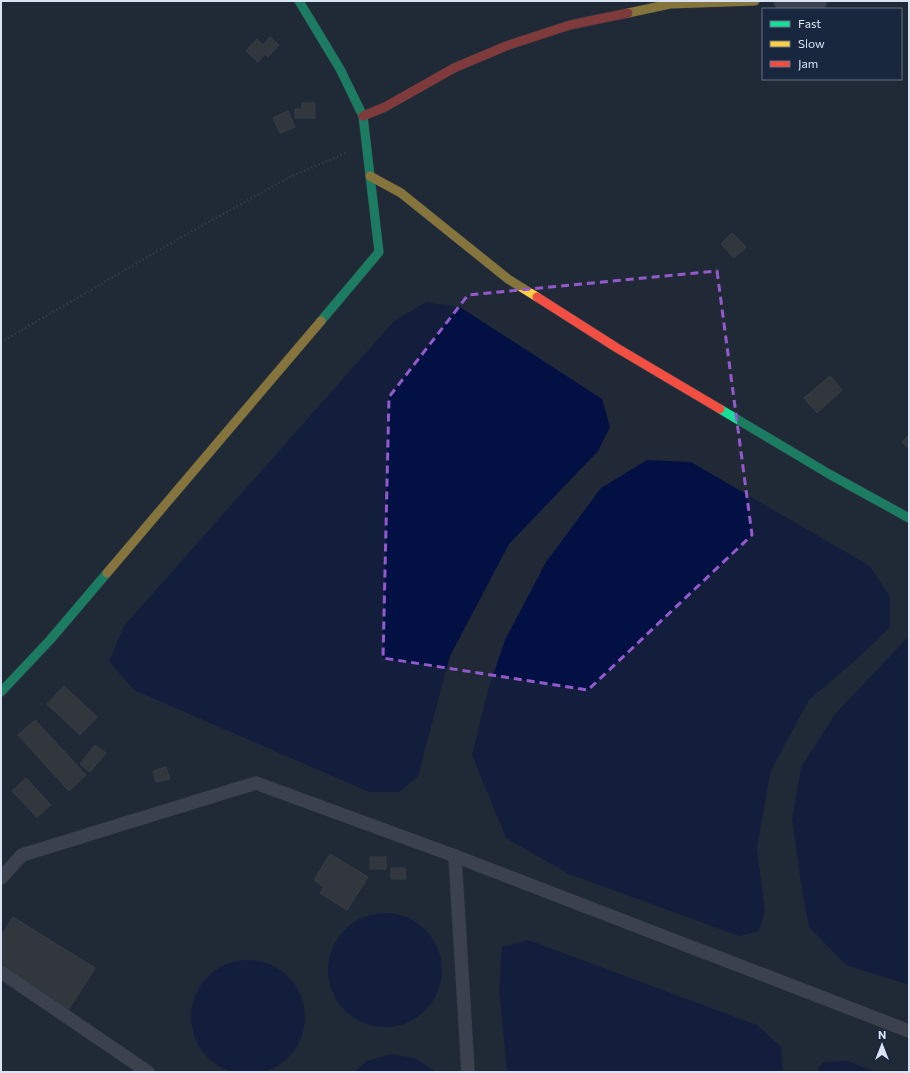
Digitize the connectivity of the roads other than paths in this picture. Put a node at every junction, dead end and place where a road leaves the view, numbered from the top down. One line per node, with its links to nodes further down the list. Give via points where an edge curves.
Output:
1 (299, 1): 5 (street, via 340,68)
2 (755, 1): 5 (street, via 670,4 570,25 506,46 454,68 385,107)
3 (785, 1): 4 (street)
4 (816, 1)
5 (363, 116): 6 (street)
6 (370, 176): 7 (street, via 401,193 508,279 624,352 829,474); 8 (street, via 379,252 50,640)
7 (909, 518)
8 (1, 692)
9 (455, 856): 10 (lane, via 256,783 22,855); 12 (lane); 14 (lane)
10 (1, 878)
11 (1, 972): 13 (lane)
12 (909, 1031)
13 (148, 1072)
14 (468, 1072)

